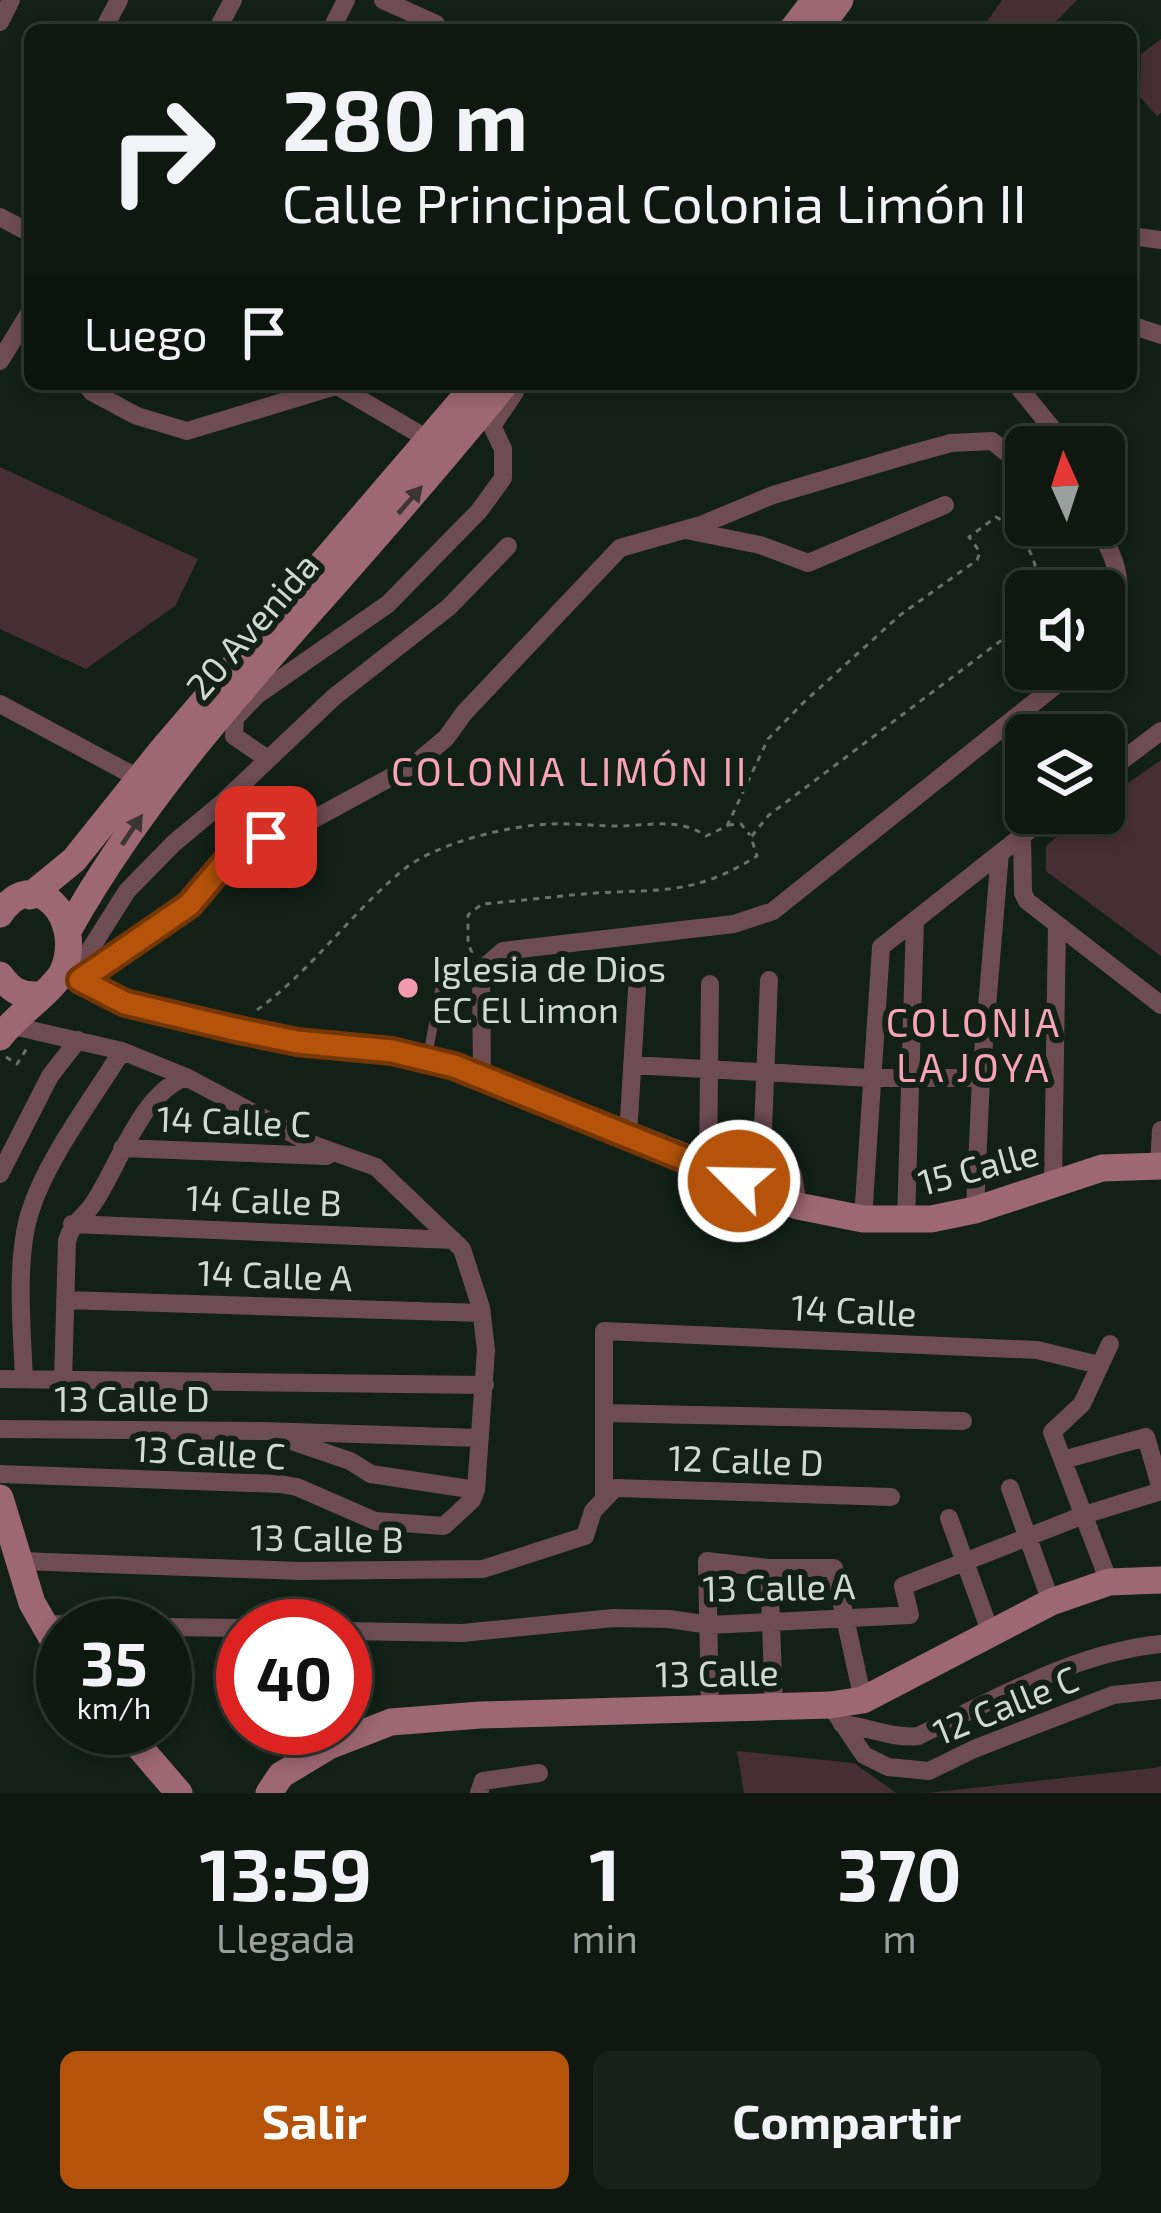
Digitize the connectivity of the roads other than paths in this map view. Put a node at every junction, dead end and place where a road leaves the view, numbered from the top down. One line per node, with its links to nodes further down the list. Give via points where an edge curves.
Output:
1 (11, 0): 4 (street)
2 (383, 0): 5 (street)
3 (815, 0): 6 (street)
4 (0, 22)
5 (436, 24)
6 (797, 24)
7 (24, 322): 8 (street)
8 (0, 361)
9 (90, 390): 10 (street, via 136,416 187,431)
10 (319, 390)
11 (344, 390): 17 (street)
12 (471, 390): 17 (street, 20 Avenida)
13 (501, 390): 34 (street, 20 Avenida, one-way to 13, via 214,721)
14 (513, 390): 25 (street, 20 Avenida, via 492,426 503,449 503,478 479,511 388,604 236,718 234,736)
15 (1021, 390): 16 (street)
16 (1050, 426)
17 (431, 441): 27 (street, 20 Avenida)
18 (1005, 451): 20 (street, via 992,441 951,443)
19 (945, 505): 20 (street, via 808,563)
20 (682, 529): 36 (street, via 620,548 415,764 248,845 189,905)
21 (508, 546): 25 (street, via 449,608)
22 (1050, 690): 51 (street, via 772,911 734,924 502,951 481,970)
23 (0, 704): 27 (street)
24 (1161, 731): 26 (street)
25 (266, 758): 36 (street, via 127,891)
26 (1125, 758)
27 (140, 779): 30 (street, 20 Avenida, via 74,860)
28 (1022, 835): 29 (street); 33 (street, via 1024,898)
29 (1000, 853): 32 (street); 53 (street)
30 (30, 896): 31 (street, 20 Avenida); 34 (street, via 58,906)
31 (1, 910)
32 (915, 920): 52 (street, via 880,953); 54 (street)
33 (1057, 924): 42 (street); 62 (street)
34 (69, 929): 36 (street)
35 (0, 975): 41 (street, via 24,996)
36 (72, 975): 41 (street); 46 (street, 15 Calle, via 125,1003 297,1042)
37 (770, 980): 49 (street)
38 (441, 982): 46 (lane)
39 (710, 984): 48 (street)
40 (637, 989): 47 (street)
41 (41, 995): 43 (street)
42 (1161, 1005)
43 (4, 1031): 44 (street)
44 (78, 1040): 45 (street); 61 (street, via 50,1076)
45 (122, 1052): 50 (street); 72 (street, via 29,1215)
46 (427, 1060): 51 (street, 15 Calle)
47 (632, 1065): 48 (street); 56 (street)
48 (707, 1069): 49 (street); 59 (street)
49 (764, 1072): 52 (street); 63 (street, via 762,1154 794,1175)
50 (186, 1077): 57 (street, via 172,1083); 58 (street)
51 (482, 1078): 56 (street, 15 Calle)
52 (870, 1078): 54 (street); 65 (street)
53 (981, 1078): 54 (street); 64 (street)
54 (909, 1079): 66 (street)
55 (1161, 1130): 60 (street)
56 (628, 1135): 59 (street, 15 Calle)
57 (122, 1148): 58 (street, 14 Calle C); 67 (street, via 92,1207)
58 (344, 1157): 68 (street, via 376,1167)
59 (707, 1166): 63 (street, 15 Calle)
60 (1160, 1166): 62 (street, 15 Calle, via 1102,1168)
61 (0, 1174)
62 (1053, 1183): 64 (street, 15 Calle)
63 (797, 1206): 65 (street, 15 Calle)
64 (975, 1210): 66 (street, 15 Calle)
65 (863, 1219): 66 (street, 15 Calle)
66 (906, 1221)
67 (72, 1224): 68 (street, 14 Calle B); 69 (street)
68 (453, 1240): 70 (street)
69 (65, 1300): 70 (street, 14 Calle A); 77 (street)
70 (482, 1313): 78 (street)
71 (0, 1336): 72 (street)
72 (23, 1339): 76 (street)
73 (1111, 1344): 74 (street)
74 (1099, 1365): 79 (street, 14 Calle, via 1037,1350 604,1331); 84 (street, via 1078,1408 1052,1430)
75 (0, 1379): 76 (street)
76 (25, 1379): 77 (street)
77 (63, 1381): 78 (street)
78 (485, 1385): 83 (street)
79 (604, 1413): 80 (street); 91 (street)
80 (963, 1420)
81 (0, 1430): 82 (street, 13 Calle D)
82 (263, 1431): 83 (street, 13 Calle D); 88 (street, 13 Calle D, via 371,1474)
83 (479, 1438): 88 (street)
84 (1063, 1460): 87 (street, via 1147,1437); 92 (street)
85 (0, 1474): 88 (street, 13 Calle C, via 280,1484 375,1521 444,1526)
86 (1010, 1487): 94 (street)
87 (1161, 1490): 92 (street, 13 Calle A)
88 (474, 1495)
89 (891, 1497): 91 (street, 12 Calle D, via 614,1488)
90 (0, 1498): 95 (street)
91 (604, 1499): 95 (street, 13 Calle B, via 585,1536 483,1569)
92 (1084, 1515): 94 (street, 13 Calle A); 99 (street)
93 (949, 1518): 96 (street)
94 (1028, 1536): 96 (street, 13 Calle A); 100 (street)
95 (20, 1562): 101 (street)
96 (966, 1562): 102 (street, 13 Calle A, via 903,1586 910,1615); 106 (street)
97 (769, 1568): 102 (street, via 834,1568); 103 (street); 104 (street, via 706,1561)
98 (1161, 1580): 99 (street, 13 Calle)
99 (1109, 1582): 100 (street, 13 Calle)
100 (1051, 1602): 106 (street, 13 Calle)
101 (36, 1611)
102 (844, 1618): 103 (street, 13 Calle A); 109 (street)
103 (774, 1622): 104 (street, 13 Calle A); 110 (street)
104 (710, 1625): 105 (street, 13 Calle A, via 613,1618 462,1633); 111 (street)
105 (372, 1631)
106 (990, 1631): 109 (street, 13 Calle)
107 (1161, 1644): 112 (street, via 1078,1660 918,1736 898,1738)
108 (1161, 1690): 112 (street, 12 Calle C, via 1113,1695 928,1771 864,1756)
109 (863, 1700): 112 (street, 13 Calle)
110 (774, 1707): 111 (street, 13 Calle); 112 (street, 13 Calle)
111 (710, 1708): 116 (street, 13 Calle, via 392,1722 329,1746 281,1775)
112 (836, 1715)
113 (146, 1755): 115 (street)
114 (538, 1773): 117 (street, via 483,1781)
115 (179, 1793)
116 (269, 1793)
117 (479, 1793)

